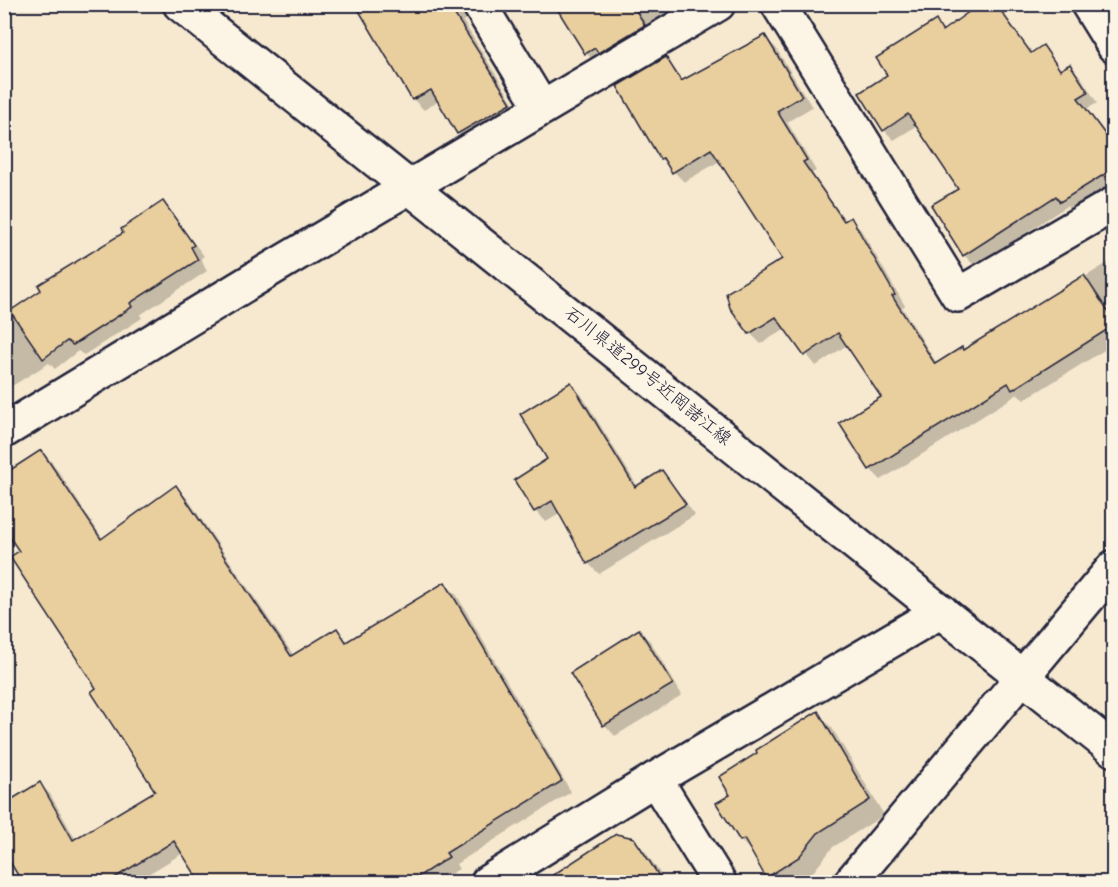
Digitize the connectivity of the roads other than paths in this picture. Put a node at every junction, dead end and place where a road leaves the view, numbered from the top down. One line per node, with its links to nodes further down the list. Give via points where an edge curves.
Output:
1 (180, 4): 8 (street, 石川県道299号近岡諸江線)
2 (479, 4): 7 (street)
3 (718, 4): 7 (street)
4 (778, 4): 9 (street, via 958,295)
5 (1088, 4): 6 (street)
6 (1113, 46)
7 (542, 108): 8 (street)
8 (410, 186): 10 (street); 12 (street, 石川県道299号近岡諸江線)
9 (1113, 204)
10 (4, 431)
11 (1113, 567): 13 (street)
12 (941, 611): 13 (street, 石川県道299号近岡諸江線); 15 (street)
13 (1020, 677): 14 (street, 石川県道299号近岡諸江線); 18 (street)
14 (1113, 750)
15 (655, 779): 16 (street); 17 (street)
16 (488, 882)
17 (719, 882)
18 (851, 882)

